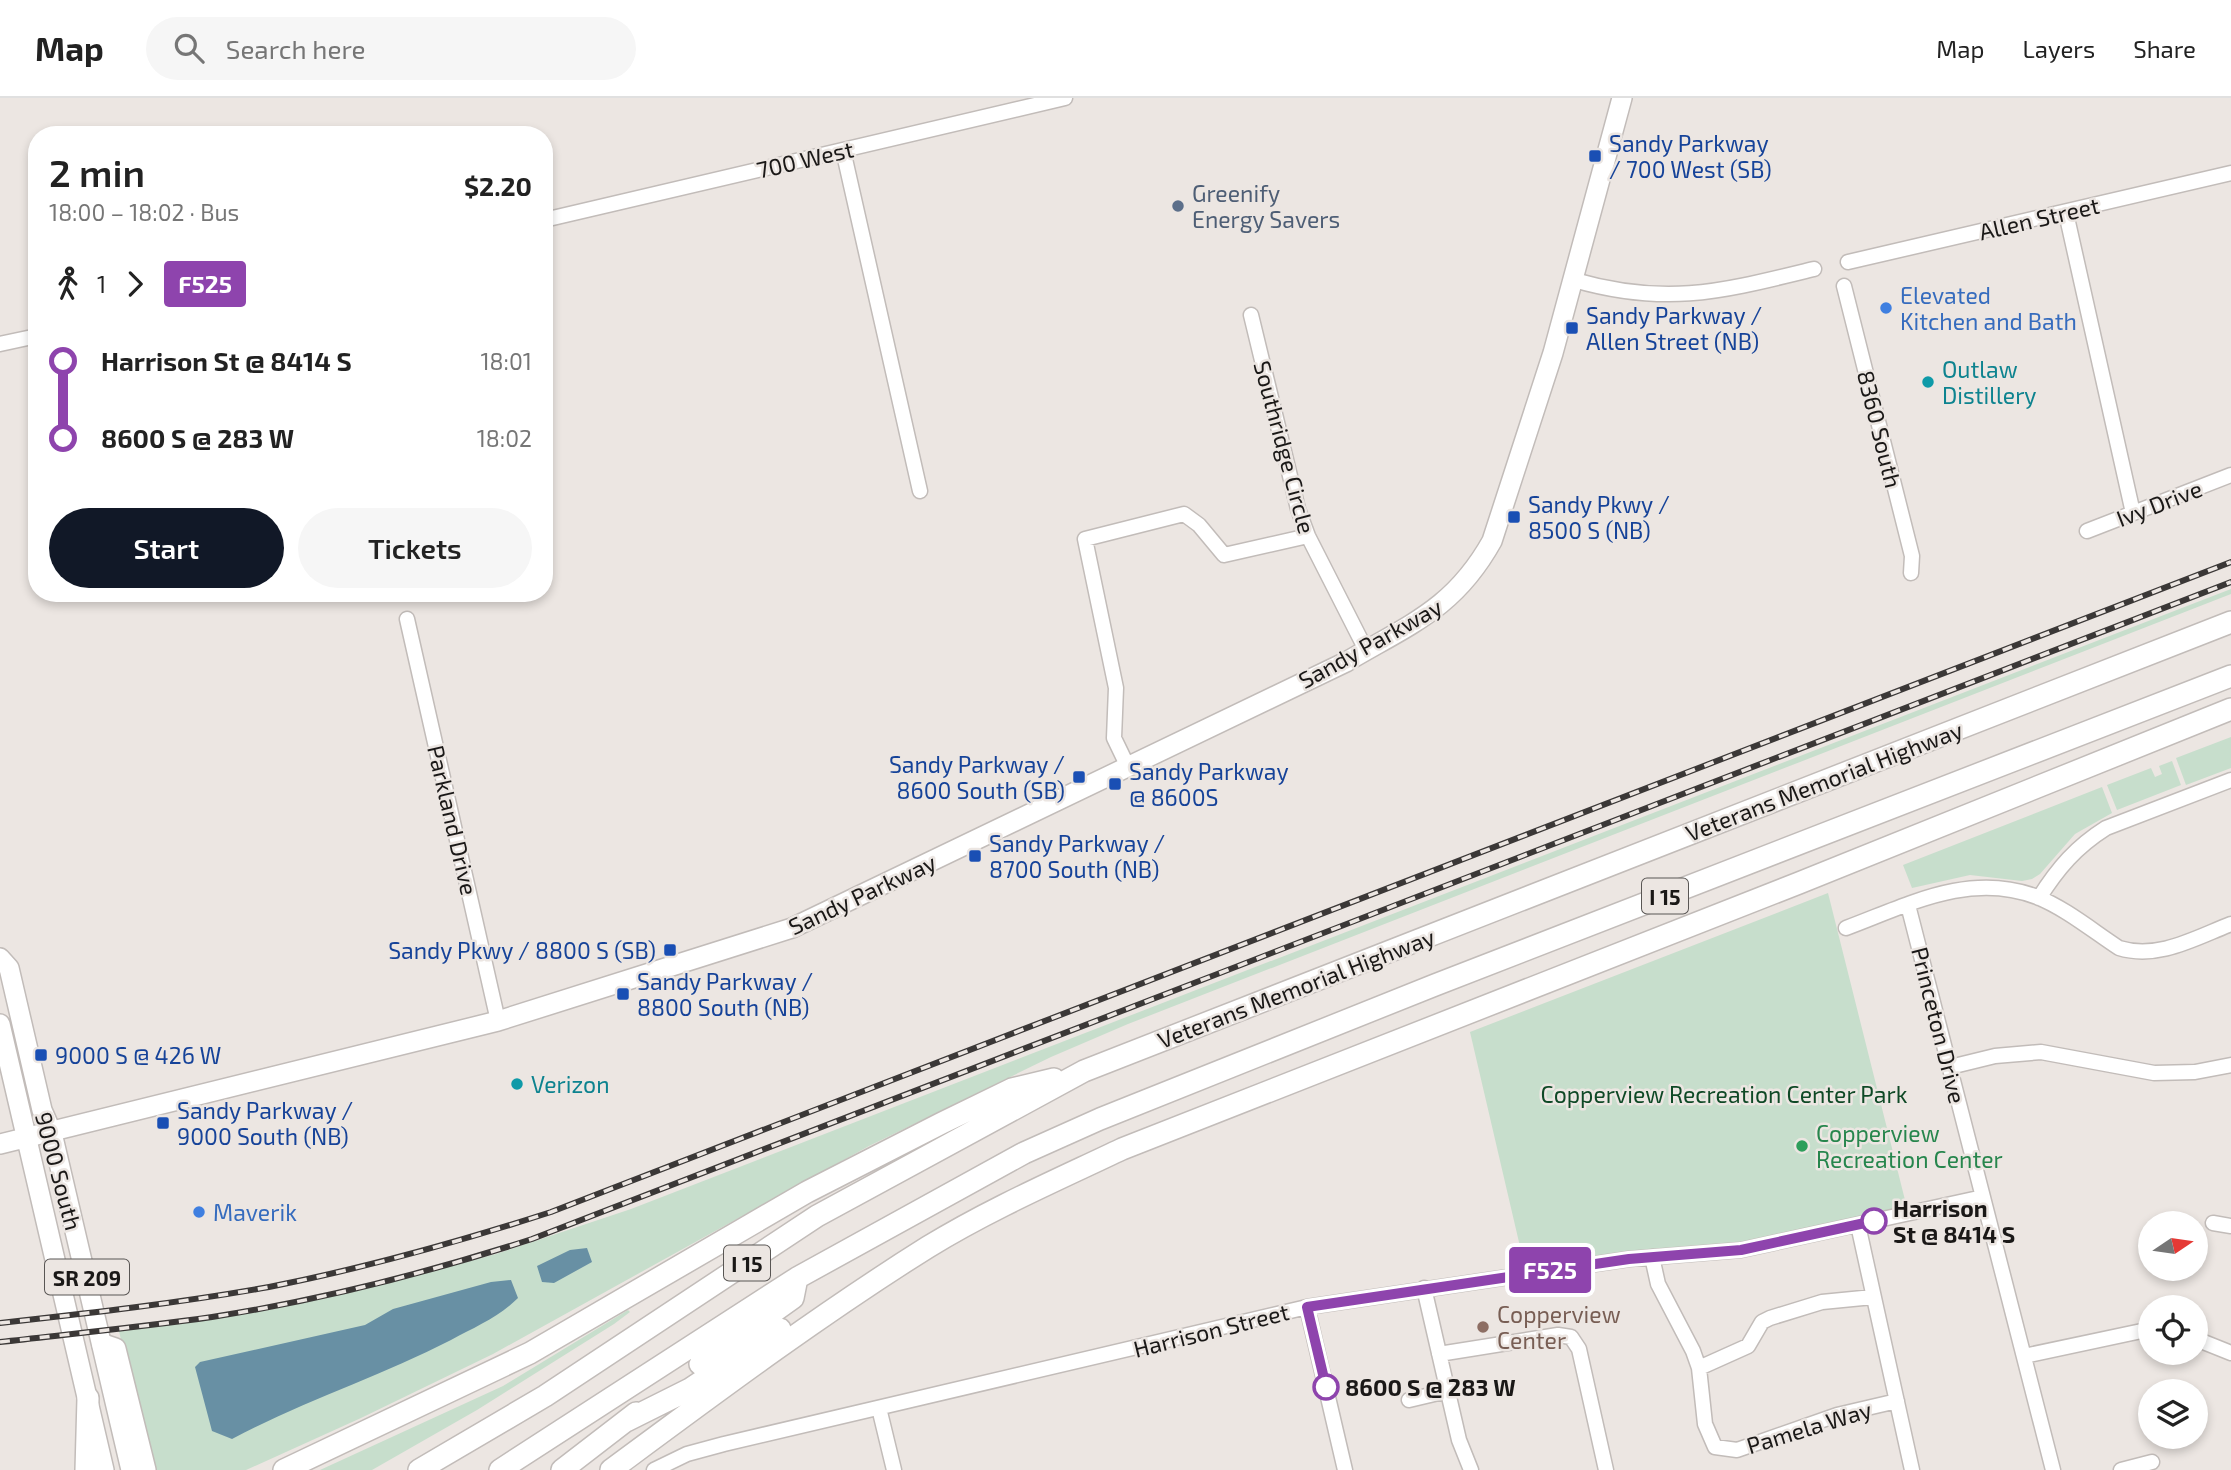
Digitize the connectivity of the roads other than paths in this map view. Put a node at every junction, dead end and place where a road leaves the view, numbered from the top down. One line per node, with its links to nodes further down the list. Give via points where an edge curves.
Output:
1 (1065, 98): 3 (street, 700 West)
2 (1622, 98): 9 (main road, Sandy Parkway)
3 (843, 150): 6 (street, 700 West); 15 (street)
4 (2231, 173): 5 (street, Allen Street)
5 (2066, 213): 7 (street, Allen Street); 16 (street)
6 (553, 218)
7 (1847, 262)
8 (1814, 269): 9 (street, via 1685,296 1640,296)
9 (1573, 280): 22 (main road, Sandy Parkway, via 1492,541 1457,592)
10 (1844, 286): 19 (street, 8360 South, via 1912,556)
11 (1251, 315): 18 (street, Southridge Circle, via 1289,478)
12 (28, 338): 13 (street)
13 (0, 344)
14 (2231, 475): 16 (street, Ivy Drive)
15 (920, 491)
16 (2133, 513): 17 (street, Ivy Drive)
17 (2087, 531)
18 (1308, 536): 22 (street, Southridge Circle); 25 (street, via 1224,555 1184,514 1085,539 1116,688 1114,738)
19 (1911, 573)
20 (407, 618): 32 (street, Parkland Drive)
21 (2231, 622): 36 (highway, Veterans Memorial Highway / I 15)
22 (1366, 650): 25 (main road, Sandy Parkway)
23 (2231, 676): 46 (highway, Veterans Memorial Highway / I 15, via 1100,1119 956,1188)
24 (2231, 709): 41 (highway, via 1122,1149)
25 (1128, 767): 32 (main road, Sandy Parkway, via 792,928)
26 (2231, 780): 27 (street, via 2088,839 2060,866)
27 (2039, 898): 28 (street, via 1978,886); 29 (street, via 2131,952 2158,951)
28 (1908, 905): 30 (street); 35 (street, Princeton Drive)
29 (2231, 924)
30 (1846, 928)
31 (0, 958): 37 (main road, 9000 South / SR 209, via 9,968 42,1110)
32 (498, 1020): 37 (main road, Sandy Parkway)
33 (0, 1024): 38 (main road, 9000 South / SR 209)
34 (2231, 1065): 35 (street, via 2154,1073 2040,1052)
35 (1950, 1067): 40 (street, Princeton Drive)
36 (1084, 1072): 68 (highway, via 1012,1089 942,1123 807,1192 530,1353); 69 (highway, Veterans Memorial Highway / I 15, via 817,1216 545,1396)
37 (52, 1133): 38 (main road, Sandy Parkway); 52 (main road, 9000 South / SR 209)
38 (26, 1138): 39 (main road, Sandy Parkway); 58 (main road, 9000 South / SR 209)
39 (0, 1144)
40 (1983, 1197): 43 (street, Harrison Street); 55 (street, Princeton Drive)
41 (972, 1223): 62 (highway, via 945,1230 741,1353 690,1389); 72 (highway, via 757,1361)
42 (2213, 1223): 44 (street)
43 (1858, 1225): 45 (street, Harrison Street, via 1741,1250); 48 (street)
44 (2231, 1226)
45 (1652, 1256): 47 (street, Harrison Street); 56 (street, Pamela Way, via 1658,1284)
46 (797, 1278): 62 (highway, via 793,1298); 70 (highway, Veterans Memorial Highway / I 15)
47 (1424, 1288): 49 (street, Harrison Street); 54 (street)
48 (1873, 1297): 56 (street, via 1822,1302 1770,1318 1762,1322 1748,1346); 60 (street)
49 (1307, 1307): 61 (street, Harrison Street); 75 (street)
50 (2138, 1332): 55 (street)
51 (2208, 1344): 53 (street)
52 (103, 1345): 66 (main road, 9000 South / SR 209); 67 (highway, via 115,1349)
53 (2231, 1353)
54 (1439, 1354): 57 (street); 77 (street, via 1559,1335 1571,1337 1579,1349)
55 (2024, 1356): 79 (street, Princeton Drive)
56 (1699, 1368): 60 (street, Pamela Way, via 1705,1424 1715,1447 1726,1450)
57 (1447, 1391): 59 (street); 76 (street)
58 (88, 1398): 64 (highway); 65 (main road, 9000 South / SR 209)
59 (1409, 1399)
60 (1897, 1401): 78 (street)
61 (879, 1408): 73 (street, Harrison Street, via 705,1449); 74 (street)
62 (626, 1421): 71 (highway)
63 (2152, 1462): 80 (street)
64 (86, 1470)
65 (104, 1470)
66 (131, 1470)
67 (145, 1470)
68 (284, 1470)
69 (419, 1470)
70 (500, 1470)
71 (562, 1470)
72 (611, 1470)
73 (654, 1470)
74 (894, 1470)
75 (1345, 1470)
76 (1471, 1470)
77 (1606, 1470)
78 (1912, 1470)
79 (2053, 1470)
80 (2121, 1470)

